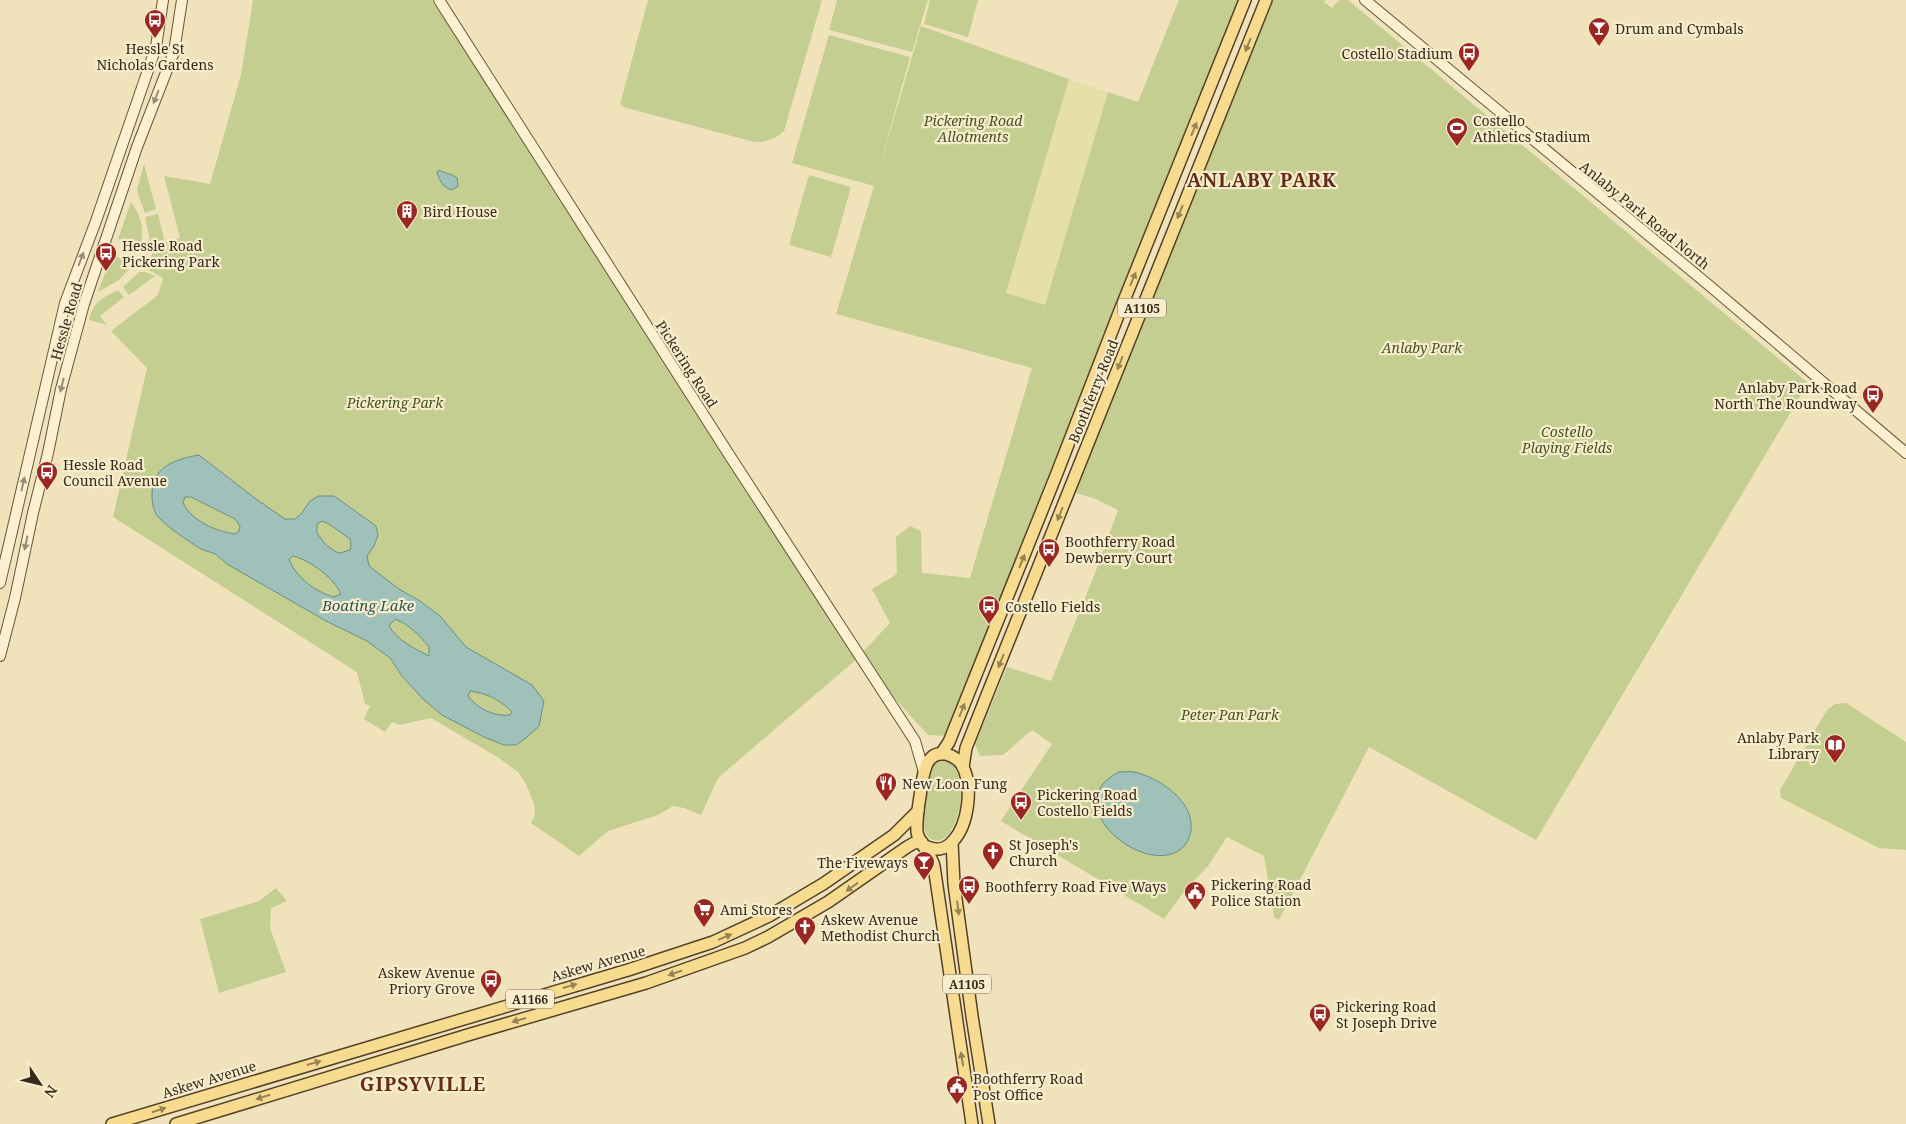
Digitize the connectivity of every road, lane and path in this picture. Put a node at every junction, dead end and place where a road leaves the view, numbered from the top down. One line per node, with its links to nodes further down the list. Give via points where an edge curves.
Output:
1 (163, 0): 7 (street, Hessle Road, via 156,47)
2 (182, 0): 8 (street, Hessle Road, one-way to 8, via 174,52)
3 (439, 0): 12 (street, Pickering Road)
4 (1245, 0): 13 (main road, Boothferry Road / A1105, one-way to 4, via 949,742)
5 (1266, 0): 14 (main road, Boothferry Road / A1105, one-way to 14, via 990,686 966,748)
6 (1365, 0): 9 (street, Anlaby Park Road North)
7 (123, 141): 8 (street); 10 (street, Hessle Road, one-way to 7, via 65,303)
8 (137, 146): 11 (street, Hessle Road, one-way to 11, via 84,304 61,389)
9 (1906, 453)
10 (0, 583)
11 (0, 656)
12 (915, 741): 13 (street, Pickering Road, via 924,749); 15 (street, Pickering Road)
13 (938, 754): 14 (main road, via 952,756); 15 (main road, A1105, via 928,762)
14 (963, 767): 17 (main road, A1105, via 967,804 963,824)
15 (924, 772): 16 (main road, A1105)
16 (918, 811): 18 (main road, A1105, via 918,832); 19 (main road, Askew Avenue / A1166, one-way to 16, via 672,957 740,931 823,884 894,835)
17 (952, 842): 18 (main road, via 943,849 930,849); 24 (main road, A1105, one-way to 24, via 968,992)
18 (924, 844): 20 (main road, A1166, one-way to 20, via 914,843 907,847 798,921 745,948 640,985); 23 (main road, A1105, one-way to 18, via 938,886 933,859)
19 (476, 1015): 20 (main road); 21 (main road, Askew Avenue / A1166, one-way to 19)
20 (480, 1031): 22 (main road, A1166, one-way to 22)
21 (112, 1124)
22 (176, 1124)
23 (972, 1124)
24 (989, 1124)

